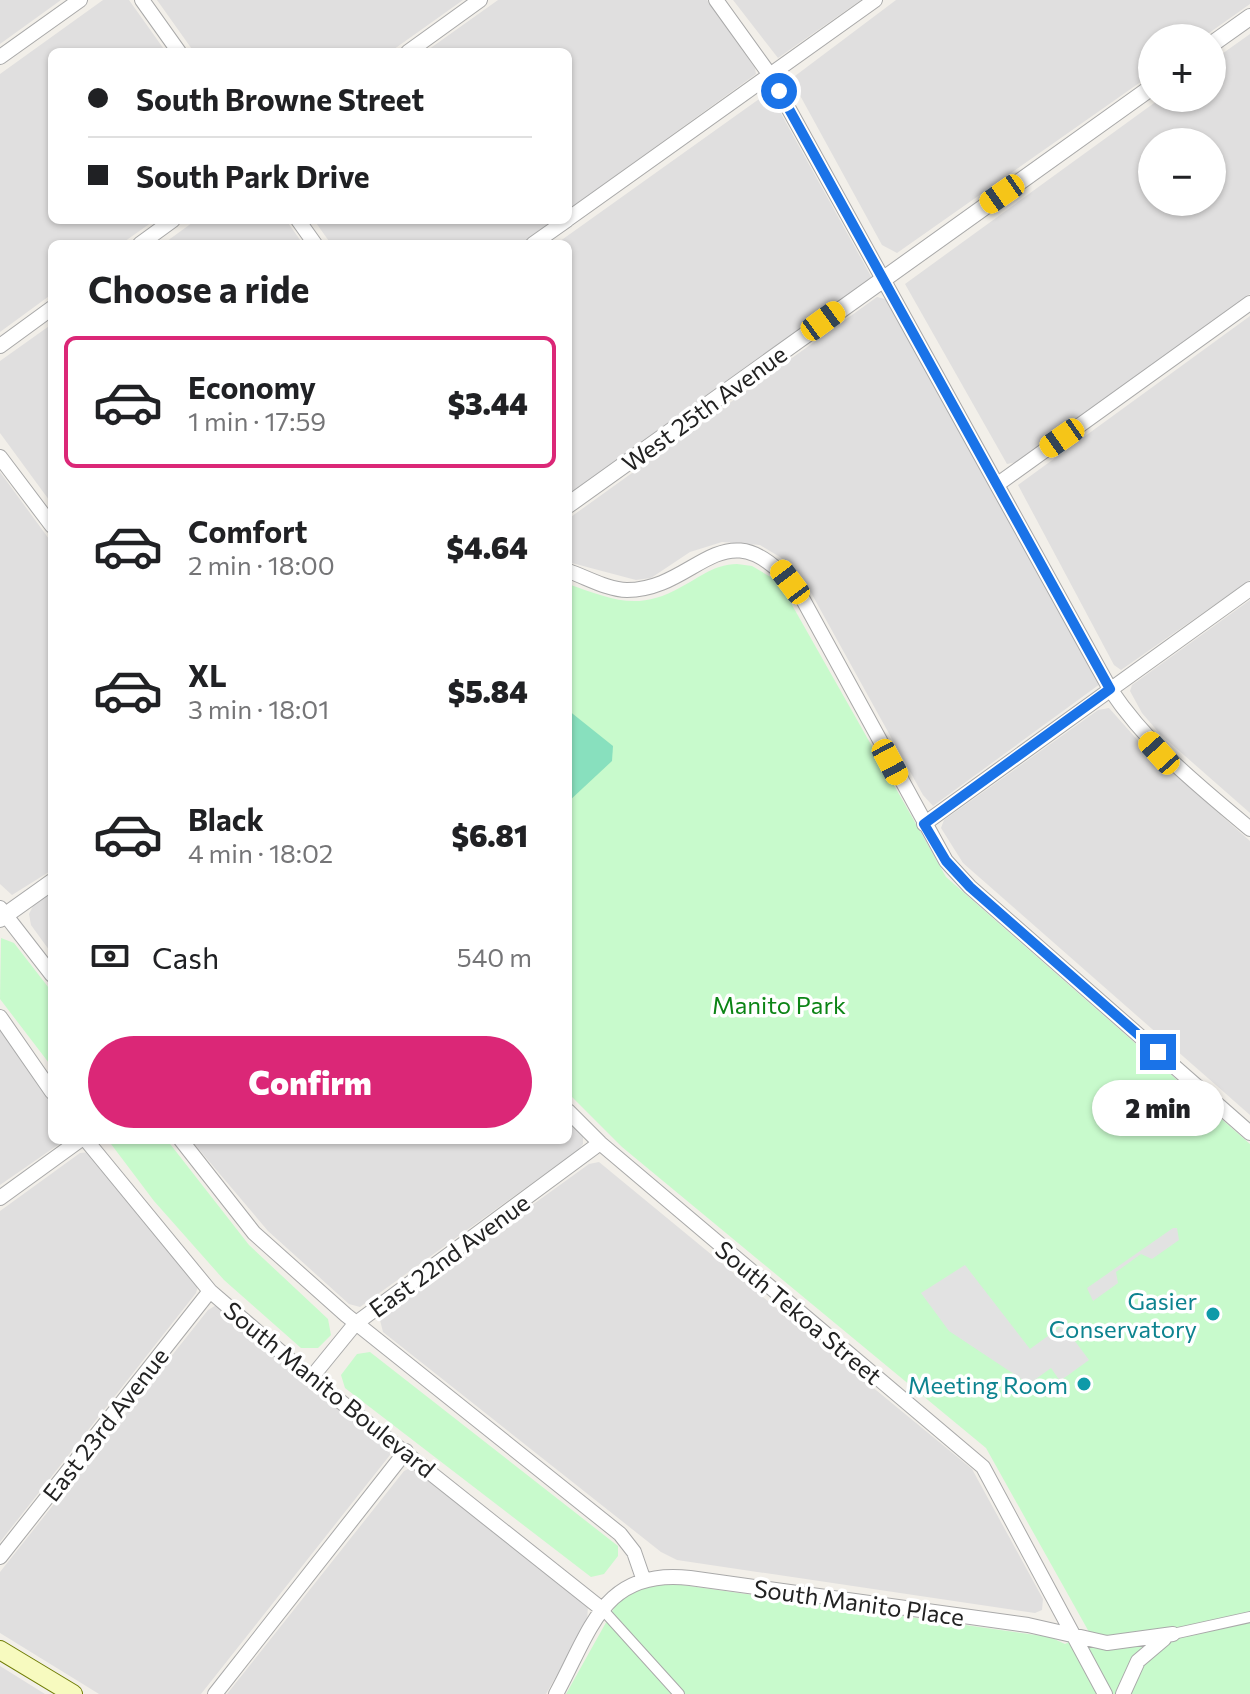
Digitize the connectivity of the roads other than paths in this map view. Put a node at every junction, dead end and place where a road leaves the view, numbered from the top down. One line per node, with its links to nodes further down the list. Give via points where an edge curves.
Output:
1 (80, 0): 10 (street)
2 (142, 0): 8 (street)
3 (480, 0): 9 (street)
4 (716, 0): 11 (street)
5 (875, 0): 11 (street)
6 (1250, 17): 7 (street)
7 (1226, 34)
8 (176, 48)
9 (414, 48)
10 (0, 57)
11 (770, 75): 13 (street); 18 (street)
12 (1138, 97): 18 (street, West 25th Avenue)
13 (572, 216)
14 (168, 224): 16 (street)
15 (561, 224): 17 (street)
16 (146, 240)
17 (539, 240)
18 (884, 277): 23 (street); 24 (street, West 25th Avenue)
19 (1250, 303): 23 (street)
20 (48, 311): 21 (street)
21 (0, 346)
22 (0, 457): 25 (street)
23 (998, 484): 28 (street)
24 (572, 502)
25 (48, 521)
26 (572, 572): 29 (street, via 625,590 654,586 712,553 749,553 779,568 807,607)
27 (1250, 589): 28 (street)
28 (1110, 689): 29 (street); 30 (street, via 1159,753)
29 (924, 824): 37 (street, via 946,861 970,887)
30 (1250, 829)
31 (48, 885): 32 (street)
32 (2, 914): 33 (street)
33 (48, 970)
34 (0, 1017): 35 (street)
35 (48, 1086)
36 (572, 1115): 38 (street, South Tekoa Street)
37 (1250, 1133)
38 (600, 1143): 44 (street, East 22nd Avenue); 52 (street, South Tekoa Street, via 983,1467)
39 (77, 1144): 42 (street)
40 (86, 1144): 43 (street, South Manito Boulevard)
41 (184, 1144): 44 (street, via 254,1233)
42 (0, 1198)
43 (210, 1291): 45 (street, South Manito Boulevard); 47 (street, East 23rd Avenue)
44 (355, 1324): 45 (street, East 22nd Avenue); 48 (street, via 620,1534 634,1552)
45 (311, 1378): 46 (street, South Manito Boulevard)
46 (406, 1451): 49 (street, South Manito Boulevard); 55 (street)
47 (0, 1557)
48 (643, 1578): 49 (street, via 619,1591); 52 (street, South Manito Place, via 690,1578)
49 (603, 1610): 56 (street); 57 (street)
50 (1250, 1617): 51 (street)
51 (1173, 1634): 52 (street, South Manito Place, via 1116,1643); 59 (street, via 1138,1661)
52 (1073, 1635): 58 (street, South Tekoa Street)
53 (0, 1650): 54 (main road)
54 (73, 1694)
55 (215, 1694)
56 (556, 1694)
57 (679, 1694)
58 (1105, 1694)
59 (1123, 1694)

